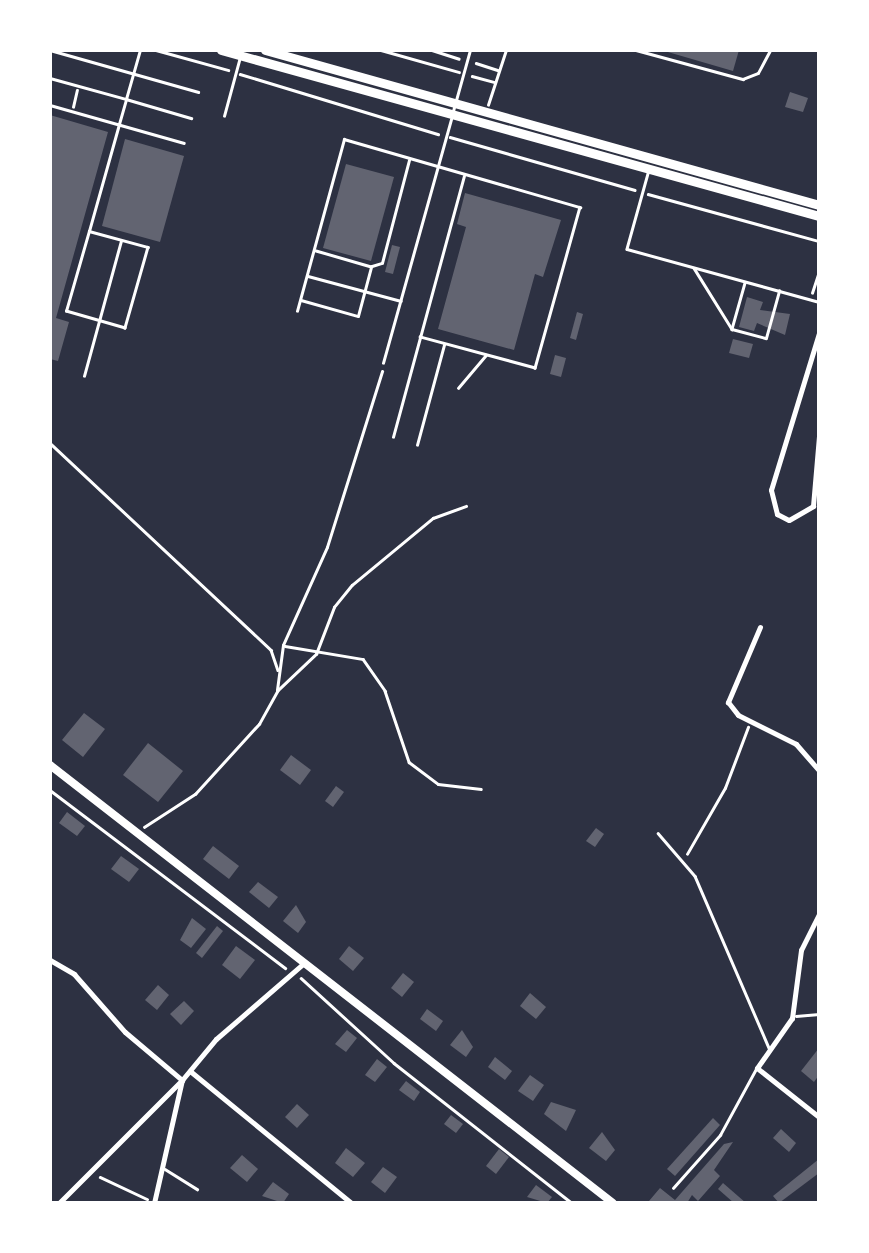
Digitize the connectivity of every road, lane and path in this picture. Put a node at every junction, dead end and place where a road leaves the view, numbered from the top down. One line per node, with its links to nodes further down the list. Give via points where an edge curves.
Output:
1 (50, 50): 17 (lane)
2 (140, 50): 17 (lane)
3 (156, 50): 16 (path)
4 (221, 50): 12 (main road)
5 (265, 50): 22 (main road)
6 (381, 50): 15 (path)
7 (432, 50): 13 (path)
8 (470, 50): 22 (lane)
9 (506, 50): 14 (path, via 498,70)
10 (636, 50): 11 (lane, via 743,79 758,73)
11 (770, 50)
12 (241, 56): 16 (lane); 22 (main road)
13 (459, 59)
14 (476, 64)
15 (436, 66)
16 (236, 73): 23 (lane); 26 (path)
17 (133, 74): 19 (lane); 20 (lane)
18 (50, 78): 20 (lane)
19 (198, 92)
20 (126, 99): 24 (lane); 25 (lane)
21 (50, 105): 25 (lane)
22 (454, 109): 29 (lane); 30 (main road); 32 (main road)
23 (224, 116)
24 (191, 118)
25 (119, 124): 27 (lane); 34 (lane)
26 (418, 128)
27 (184, 142)
28 (410, 158): 29 (lane); 36 (lane, via 344,139); 37 (lane, via 382,263)
29 (438, 166): 31 (lane); 46 (lane)
30 (649, 168): 33 (main road); 38 (lane, via 627,249)
31 (464, 175): 52 (lane); 54 (lane, via 580,207 535,368)
32 (819, 205)
33 (819, 216)
34 (89, 231): 35 (lane); 49 (lane, via 66,312)
35 (122, 240): 49 (lane); 49 (lane, via 148,247 125,328)
36 (313, 250): 37 (lane); 40 (lane)
37 (371, 266): 43 (lane)
38 (693, 267): 41 (lane); 50 (lane)
39 (819, 272): 45 (path)
40 (306, 276): 43 (lane); 44 (lane)
41 (745, 282): 42 (lane); 50 (lane)
42 (779, 291): 45 (lane); 50 (lane, via 766,338)
43 (364, 292): 44 (lane, via 358,316); 46 (lane)
44 (300, 300): 48 (lane)
45 (810, 300): 47 (lane)
46 (400, 301): 55 (lane)
47 (819, 302)
48 (297, 311)
49 (99, 321): 56 (lane)
50 (732, 329)
51 (819, 333): 59 (street, via 772,490 778,514 789,520 813,506)
52 (420, 337): 53 (lane); 58 (lane)
53 (445, 344): 54 (lane); 61 (lane)
54 (486, 355): 57 (lane)
55 (384, 363): 64 (path, via 327,548)
56 (84, 376)
57 (458, 388)
58 (393, 436)
59 (819, 436)
60 (50, 443): 66 (path, via 271,650)
61 (417, 445)
62 (466, 506): 65 (path, via 433,518 352,585 334,607)
63 (760, 627): 68 (street, via 728,689 728,702)
64 (284, 645): 65 (path); 66 (path)
65 (316, 654): 67 (path); 71 (path, via 354,654 375,672 409,762 425,778)
66 (279, 671): 67 (path)
67 (277, 691): 73 (path, via 258,724 196,794)
68 (749, 721): 70 (street, via 796,744); 75 (path, via 725,788)
69 (50, 764): 73 (main road)
70 (819, 770)
71 (481, 789)
72 (50, 790): 79 (path)
73 (136, 832): 78 (main road)
74 (658, 834): 75 (lane)
75 (685, 860): 82 (lane)
76 (819, 914): 81 (street, via 801,950)
77 (50, 960): 85 (street, via 74,974 125,1032)
78 (304, 963): 79 (street); 95 (main road)
79 (294, 974): 84 (street, via 216,1039); 94 (path)
80 (819, 1014): 81 (lane)
81 (792, 1018): 82 (street)
82 (770, 1050): 83 (street)
83 (757, 1068): 86 (street); 89 (lane, via 720,1135)
84 (190, 1071): 85 (street); 93 (street)
85 (182, 1080): 87 (street); 88 (street)
86 (819, 1117)
87 (162, 1167): 90 (lane); 91 (street)
88 (90, 1171): 91 (path); 92 (street)
89 (673, 1188)
90 (198, 1189)
91 (156, 1202)
92 (59, 1203)
93 (351, 1203)
94 (572, 1203)
95 (613, 1203)

